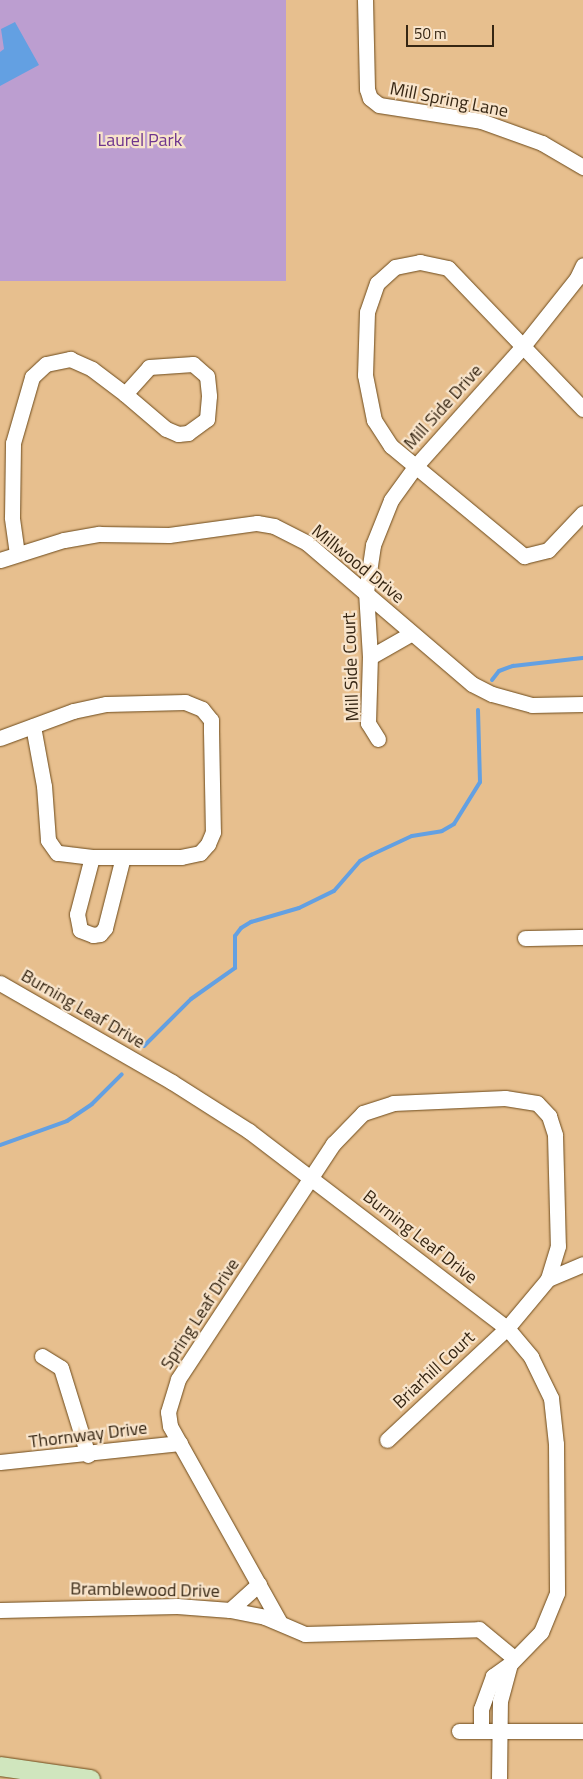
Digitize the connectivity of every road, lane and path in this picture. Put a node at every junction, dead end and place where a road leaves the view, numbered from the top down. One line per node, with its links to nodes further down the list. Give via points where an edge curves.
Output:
1 (365, 0): 2 (street, Mill Spring Lane, via 367,89 370,98 379,105 481,121 542,143)
2 (583, 167)
3 (583, 265): 4 (street, Mill Side Drive, via 577,278)
4 (523, 346): 6 (street); 7 (street, Mill Side Drive); 7 (street, via 448,268 420,262 395,267 377,283 367,312 365,375 368,397 374,420 390,446)
5 (124, 394): 5 (street, via 166,429 178,434 188,433 207,419 207,376 193,364 149,367); 9 (street, via 92,369 70,359 46,364 32,376 13,443 12,517)
6 (583, 409)
7 (414, 468): 8 (street, via 524,556 548,550); 11 (street, Mill Side Drive, via 391,500 374,545)
8 (583, 513)
9 (17, 554): 10 (street, Millwood Drive); 11 (street, Millwood Drive, via 99,534 169,535 257,523 274,526 308,543)
10 (0, 560)
11 (366, 592): 12 (street, Millwood Drive); 13 (street, Mill Side Court)
12 (412, 633): 13 (street); 14 (street, Millwood Drive, via 472,684 492,694 532,705)
13 (370, 658): 17 (street, Mill Side Court, via 368,723)
14 (583, 704)
15 (33, 726): 16 (street); 18 (street, via 44,786 48,840 57,853); 19 (street, via 72,710 106,704 185,702 202,709 210,720 213,832 208,844 200,853 190,856)
16 (0, 738)
17 (378, 739)
18 (92, 857): 19 (street); 19 (street, via 77,914 80,930 93,935 100,934 105,928)
19 (123, 857)
20 (583, 937): 21 (street)
21 (525, 938)
22 (0, 983): 23 (street, Burning Leaf Drive, via 172,1082)
23 (312, 1177): 24 (street, Spring Leaf Drive, via 334,1144 363,1113 392,1103 505,1098 537,1103 549,1116 555,1136); 27 (street, Burning Leaf Drive); 30 (street, Spring Leaf Drive, via 178,1378 168,1412 170,1426)
24 (557, 1249): 25 (street); 26 (street, Spring Leaf Drive)
25 (583, 1264): 26 (street)
26 (548, 1279): 27 (street, Briarhill Court)
27 (507, 1328): 29 (street, Briarhill Court); 37 (street, Burning Leaf Drive, via 531,1357 551,1398 556,1444 557,1593 540,1632)
28 (42, 1356): 31 (street, via 61,1368)
29 (387, 1440)
30 (180, 1442): 31 (street, Thornway Drive); 33 (street, Spring Leaf Drive)
31 (88, 1455): 32 (street, Thornway Drive)
32 (0, 1462)
33 (259, 1584): 35 (street); 36 (street, Spring Leaf Drive)
34 (0, 1610): 35 (street, Bramblewood Drive, via 177,1606)
35 (230, 1610): 36 (street, Bramblewood Drive)
36 (279, 1621): 37 (street, Bramblewood Drive, via 305,1634 479,1629)
37 (512, 1661): 39 (street, Burning Leaf Drive, via 499,1669 488,1686 481,1709); 40 (street, Burning Leaf Drive, via 500,1701)
38 (459, 1731): 39 (street)
39 (481, 1731): 40 (street)
40 (498, 1731): 41 (street); 44 (street, Burning Leaf Drive)
41 (583, 1731)
42 (0, 1766): 43 (main road)
43 (90, 1779)
44 (499, 1779)

